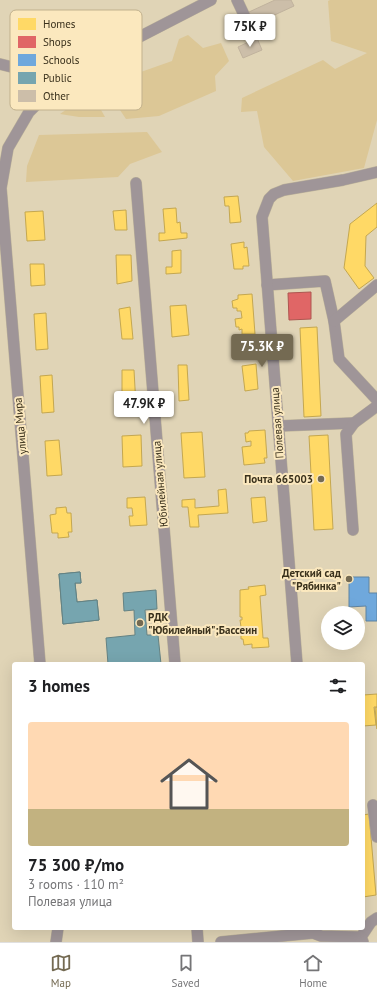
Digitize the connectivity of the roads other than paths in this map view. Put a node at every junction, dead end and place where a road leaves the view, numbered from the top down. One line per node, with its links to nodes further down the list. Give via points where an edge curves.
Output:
1 (211, 0): 4 (street, улица Мира)
2 (237, 0): 3 (street)
3 (253, 34)
4 (142, 36)
5 (0, 64): 6 (street)
6 (10, 66)
7 (31, 110): 10 (street, улица Мира, via 8,148)
8 (377, 172): 11 (street, Полевая улица, via 284,190 269,199 262,217)
9 (136, 183): 20 (street, Юбилейная улица)
10 (1, 188): 19 (street, улица Мира)
11 (267, 285): 13 (street, via 324,281); 17 (street, Полевая улица)
12 (377, 285): 13 (street)
13 (334, 321): 14 (street, via 339,359)
14 (377, 400)
15 (377, 406): 16 (street)
16 (354, 423): 17 (street); 18 (street, via 346,434)
17 (278, 426): 21 (street, Полевая улица)
18 (353, 530)
19 (40, 662)
20 (175, 662)
21 (297, 662)
22 (371, 804): 23 (street)
23 (377, 837)
24 (377, 918): 28 (street, via 371,922)
25 (58, 930): 29 (street)
26 (197, 930): 30 (street)
27 (313, 930): 28 (street, via 321,936); 31 (street)
28 (362, 939)
29 (56, 942)
30 (198, 942)
31 (221, 942)

